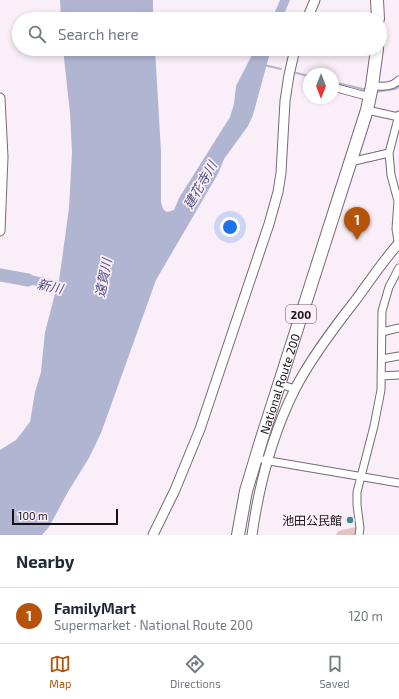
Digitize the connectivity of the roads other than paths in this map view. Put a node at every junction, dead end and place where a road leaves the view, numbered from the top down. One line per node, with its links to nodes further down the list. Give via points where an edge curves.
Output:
1 (315, 0): 3 (street)
2 (377, 0): 4 (highway)
3 (310, 12)
4 (378, 12)
5 (293, 56): 30 (street, via 285,101 278,192 200,429 175,490)
6 (376, 56): 9 (highway, National Route 200 / 200)
7 (399, 80): 9 (street, via 395,84)
8 (339, 88): 9 (street)
9 (371, 91): 11 (highway, National Route 200 / 200)
10 (0, 98): 15 (street, via 3,157)
11 (367, 110): 12 (street); 14 (highway, National Route 200 / 200)
12 (398, 116): 13 (street)
13 (388, 153): 14 (street); 16 (street, via 398,201 396,229)
14 (350, 162): 24 (highway, National Route 200 / 200)
15 (0, 232)
16 (399, 246): 25 (street, via 316,354)
17 (399, 268): 19 (street, via 389,287 382,310)
18 (399, 328): 19 (street)
19 (382, 332): 21 (street)
20 (399, 356): 21 (street)
21 (382, 359): 23 (street)
22 (399, 375): 23 (street)
23 (381, 376): 28 (street, via 381,390)
24 (278, 389): 25 (street); 26 (street); 27 (highway, National Route 200 / 200)
25 (295, 389): 26 (street)
26 (291, 398): 27 (street)
27 (262, 460): 28 (street); 31 (highway, National Route 200 / 200, via 246,491); 32 (street)
28 (361, 477): 29 (street); 33 (street, via 357,492)
29 (399, 483)
30 (152, 535)
31 (238, 535)
32 (252, 535)
33 (359, 535)

